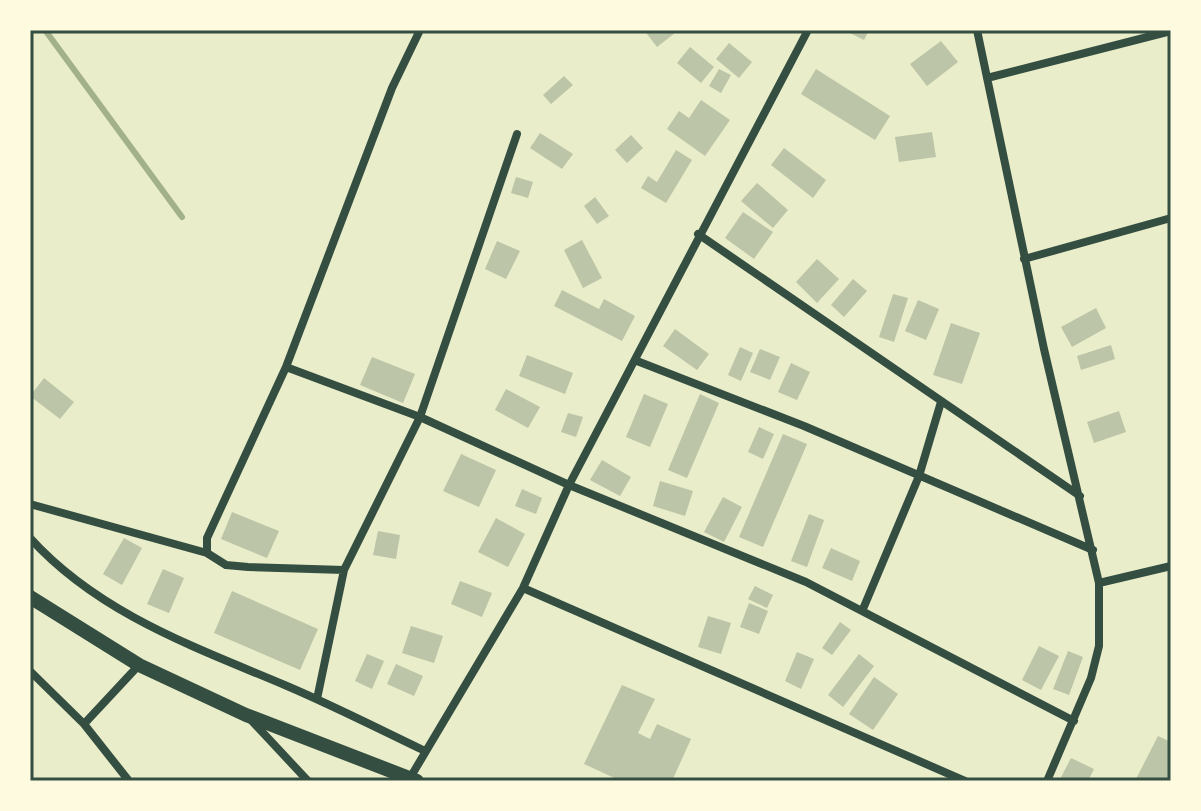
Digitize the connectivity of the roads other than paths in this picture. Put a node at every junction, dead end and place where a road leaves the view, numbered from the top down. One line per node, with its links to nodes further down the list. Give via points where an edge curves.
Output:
1 (420, 30): 11 (street, via 392,88)
2 (808, 30): 8 (street)
3 (977, 30): 5 (street)
4 (1171, 31): 5 (street)
5 (987, 78): 9 (street)
6 (517, 134): 13 (street)
7 (1171, 218): 9 (street)
8 (698, 234): 10 (street); 12 (street)
9 (1024, 259): 16 (street)
10 (637, 361): 14 (street); 15 (street)
11 (286, 367): 13 (street); 20 (street, via 211,524)
12 (941, 402): 14 (street); 16 (street)
13 (420, 417): 15 (street); 22 (street)
14 (919, 476): 19 (street); 26 (street)
15 (569, 485): 24 (street); 26 (street)
16 (1080, 497): 19 (street)
17 (30, 504): 20 (street)
18 (30, 538): 29 (street, via 49,559 161,634)
19 (1093, 550): 23 (street)
20 (207, 553): 22 (street, via 226,565)
21 (1171, 566): 23 (street)
22 (344, 570): 29 (street)
23 (1099, 583): 31 (street, via 1099,646)
24 (523, 588): 33 (street); 37 (street)
25 (30, 599): 27 (main road)
26 (863, 609): 31 (street)
27 (139, 665): 30 (main road); 32 (street)
28 (30, 671): 32 (street)
29 (317, 699): 33 (street)
30 (246, 715): 34 (street); 35 (main road)
31 (1074, 721): 38 (street)
32 (84, 724): 36 (street)
33 (425, 751): 35 (street)
34 (303, 779)
35 (414, 779)
36 (129, 781)
37 (965, 781)
38 (1047, 781)

